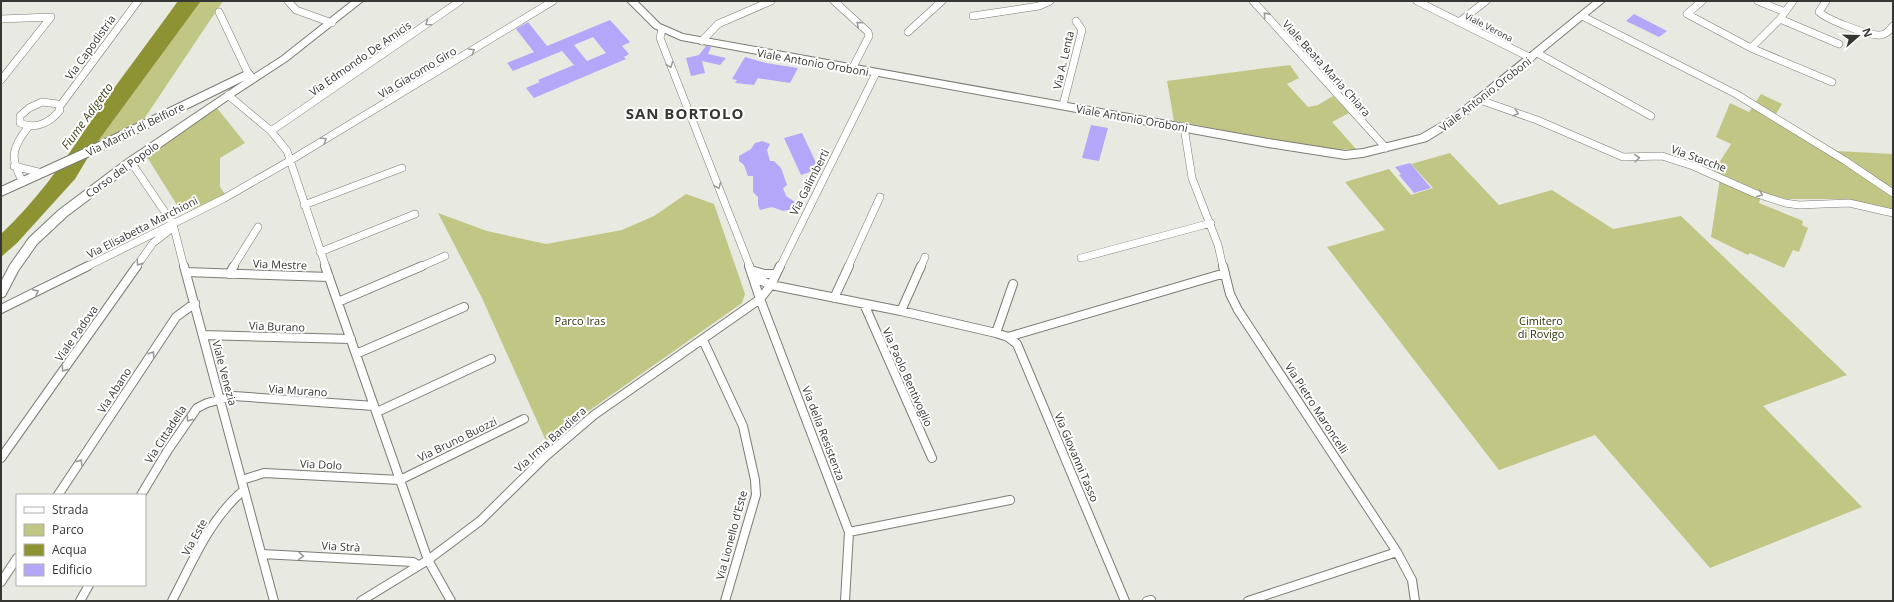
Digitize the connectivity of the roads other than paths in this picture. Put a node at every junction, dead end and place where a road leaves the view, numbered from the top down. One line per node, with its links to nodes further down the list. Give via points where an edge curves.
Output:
1 (138, 1): 45 (street, Via Capodistria)
2 (288, 1): 27 (street, via 296,10)
3 (346, 1): 27 (street, Corso del Popolo)
4 (358, 1): 27 (street, Corso del Popolo)
5 (460, 1): 49 (street, Via Edmondo De Amicis, one-way to 49)
6 (553, 1): 51 (street, Via Giacomo Giro, one-way to 6)
7 (632, 1): 30 (street, Viale Antonio Oroboni)
8 (834, 1): 36 (street, one-way to 8, via 868,32)
9 (942, 1): 31 (street)
10 (1050, 1): 22 (street, via 1039,6)
11 (1253, 1): 50 (street, Viale Beata Maria Chiara, one-way to 11)
12 (1416, 1): 28 (street, Viale Verona)
13 (1486, 1): 28 (street)
14 (1600, 1): 23 (street, Viale Antonio Oroboni)
15 (1702, 1): 34 (street, via 1687,14)
16 (1758, 1): 21 (street)
17 (1793, 1): 21 (street)
18 (1826, 1): 29 (street, via 1819,12 1826,18 1878,34 1887,33)
19 (767, 2): 32 (street, via 718,24)
20 (219, 12): 38 (street)
21 (1785, 12): 25 (street)
22 (973, 16)
23 (1582, 16): 35 (street, Viale Antonio Oroboni); 58 (street, via 1736,94)
24 (1, 19): 39 (street, via 51,17)
25 (1780, 19): 33 (street); 34 (street)
26 (1076, 21): 44 (street, Via A. Lenta, via 1082,30)
27 (327, 22): 38 (street, Corso del Popolo, via 284,59)
28 (1459, 22): 35 (street, Viale Verona)
29 (1893, 26)
30 (662, 29): 32 (street, Viale Antonio Oroboni, via 680,37); 73 (street, Via della Resistenza, one-way to 73, via 660,38)
31 (908, 32)
32 (702, 41): 36 (street, Viale Antonio Oroboni)
33 (1838, 44)
34 (1751, 48): 40 (street)
35 (1534, 56): 43 (street, Viale Antonio Oroboni); 46 (street, Viale Verona)
36 (852, 68): 37 (street, Viale Antonio Oroboni)
37 (876, 73): 44 (street, Viale Antonio Oroboni); 75 (street, Via Galimberti)
38 (251, 76): 41 (street, Via Martiri di Belfiore); 42 (street, Corso del Popolo)
39 (1, 80)
40 (1832, 82)
41 (204, 95): 42 (street, Via Martiri di Belfiore); 55 (street, Via Martiri di Belfiore)
42 (228, 95): 49 (street); 52 (street, Corso del Popolo)
43 (1480, 100): 50 (street, Viale Antonio Oroboni, via 1433,134); 61 (street, Via Stacche, one-way to 61, via 1537,120 1623,157 1632,159 1660,155 1698,167 1785,203 1856,204)
44 (1063, 105): 48 (street, Viale Antonio Oroboni)
45 (60, 106): 47 (street, Via Capodistria, via 54,118 42,124); 47 (street, via 48,102 29,108 19,120 20,123)
46 (1651, 116)
47 (29, 126): 53 (street, via 15,145 12,159)
48 (1184, 127): 50 (street, Viale Antonio Oroboni, via 1335,154 1363,153); 63 (street, Via Pietro Maroncelli, via 1192,178)
49 (271, 132): 51 (street)
50 (1386, 148)
51 (291, 160): 60 (street); 64 (street, Via Elisabetta Marchioni)
52 (131, 162): 64 (street, Viale Venezia); 80 (street, Corso del Popolo, via 63,213 33,242 10,274)
53 (14, 166): 55 (street); 56 (street)
54 (402, 168): 60 (street)
55 (42, 173): 56 (street, Via Martiri di Belfiore)
56 (23, 182): 57 (street, Via Martiri di Belfiore)
57 (1, 192)
58 (1893, 193)
59 (880, 197): 81 (street)
60 (304, 205): 68 (street)
61 (1893, 213)
62 (415, 214): 68 (street)
63 (1211, 223): 71 (street); 76 (street, Via Pietro Maroncelli)
64 (174, 224): 66 (street, Via Elisabetta Marchioni); 67 (street, Viale Padova, via 169,232); 72 (street, Viale Venezia)
65 (258, 227): 74 (street, Via Mestre)
66 (140, 241): 67 (street, via 148,240); 87 (street, Via Elisabetta Marchioni, one-way to 66)
67 (153, 243): 99 (street, Viale Padova, one-way to 99)
68 (320, 252): 77 (street)
69 (445, 256): 83 (street)
70 (925, 257): 88 (street)
71 (1081, 258)
72 (186, 272): 74 (street, Via Mestre); 84 (street, Viale Venezia)
73 (752, 273): 75 (street); 78 (street, via 762,282); 82 (street, Via della Resistenza)
74 (229, 274): 77 (street, Via Mestre)
75 (776, 274): 78 (street, Via Galimberti)
76 (1225, 274): 91 (street); 108 (street, Via Pietro Maroncelli, via 1230,294 1238,310)
77 (329, 277): 83 (street)
78 (771, 284): 81 (street); 82 (street, Via Galimberti)
79 (1013, 284): 89 (street)
80 (1, 293)
81 (834, 298): 85 (street)
82 (760, 299): 93 (street, Via Irma Bandiera); 107 (street, Via della Resistenza)
83 (338, 302): 92 (street)
84 (195, 303): 90 (street, Viale Venezia); 104 (street, Via Abano, one-way to 84, via 176,317)
85 (864, 304): 88 (street); 100 (street, Via Paolo Bentivoglio)
86 (464, 307): 94 (street)
87 (1, 309)
88 (901, 311): 89 (street)
89 (996, 333): 91 (street)
90 (203, 334): 92 (street, Via Burano); 96 (street, Viale Venezia)
91 (1008, 337): 122 (street, Via Giovanni Tasso, via 1017,344)
92 (351, 339): 94 (street)
93 (704, 340): 111 (street, Via Irma Bandiera, via 594,415 546,456 480,521); 120 (street, Via Lionello d'Este, via 743,426 755,480 756,495)
94 (356, 354): 97 (street)
95 (491, 359): 97 (street)
96 (220, 398): 97 (street, Via Murano, via 234,396); 101 (street, Viale Venezia); 105 (street, Via Cittadella, one-way to 105, via 197,408 168,450)
97 (376, 409): 102 (street)
98 (524, 419): 102 (street, Via Bruno Buozzi)
99 (1, 458)
100 (932, 458)
101 (242, 480): 102 (street, Via Dolo, via 264,473); 103 (street, Viale Venezia)
102 (400, 480): 111 (street)
103 (244, 490): 109 (street, Viale Venezia); 116 (street, Via Este, via 230,502 215,522)
104 (59, 494)
105 (143, 494)
106 (1010, 500): 107 (street)
107 (849, 532): 121 (street, Via della Resistenza)
108 (1397, 552): 123 (street); 124 (street, Via Pietro Maroncelli, via 1412,580)
109 (262, 554): 112 (street, Via Strà, one-way to 112, via 413,562); 117 (street, Viale Venezia)
110 (16, 560): 113 (street)
111 (428, 560): 112 (street, Via Irma Bandiera); 119 (street)
112 (418, 565): 118 (street, Via Irma Bandiera)
113 (1, 582)
114 (88, 586): 115 (street)
115 (80, 601)
116 (172, 601)
117 (274, 601)
118 (361, 601)
119 (451, 601)
120 (725, 601)
121 (845, 601)
122 (1125, 601)
123 (1248, 601)
124 (1415, 601)

